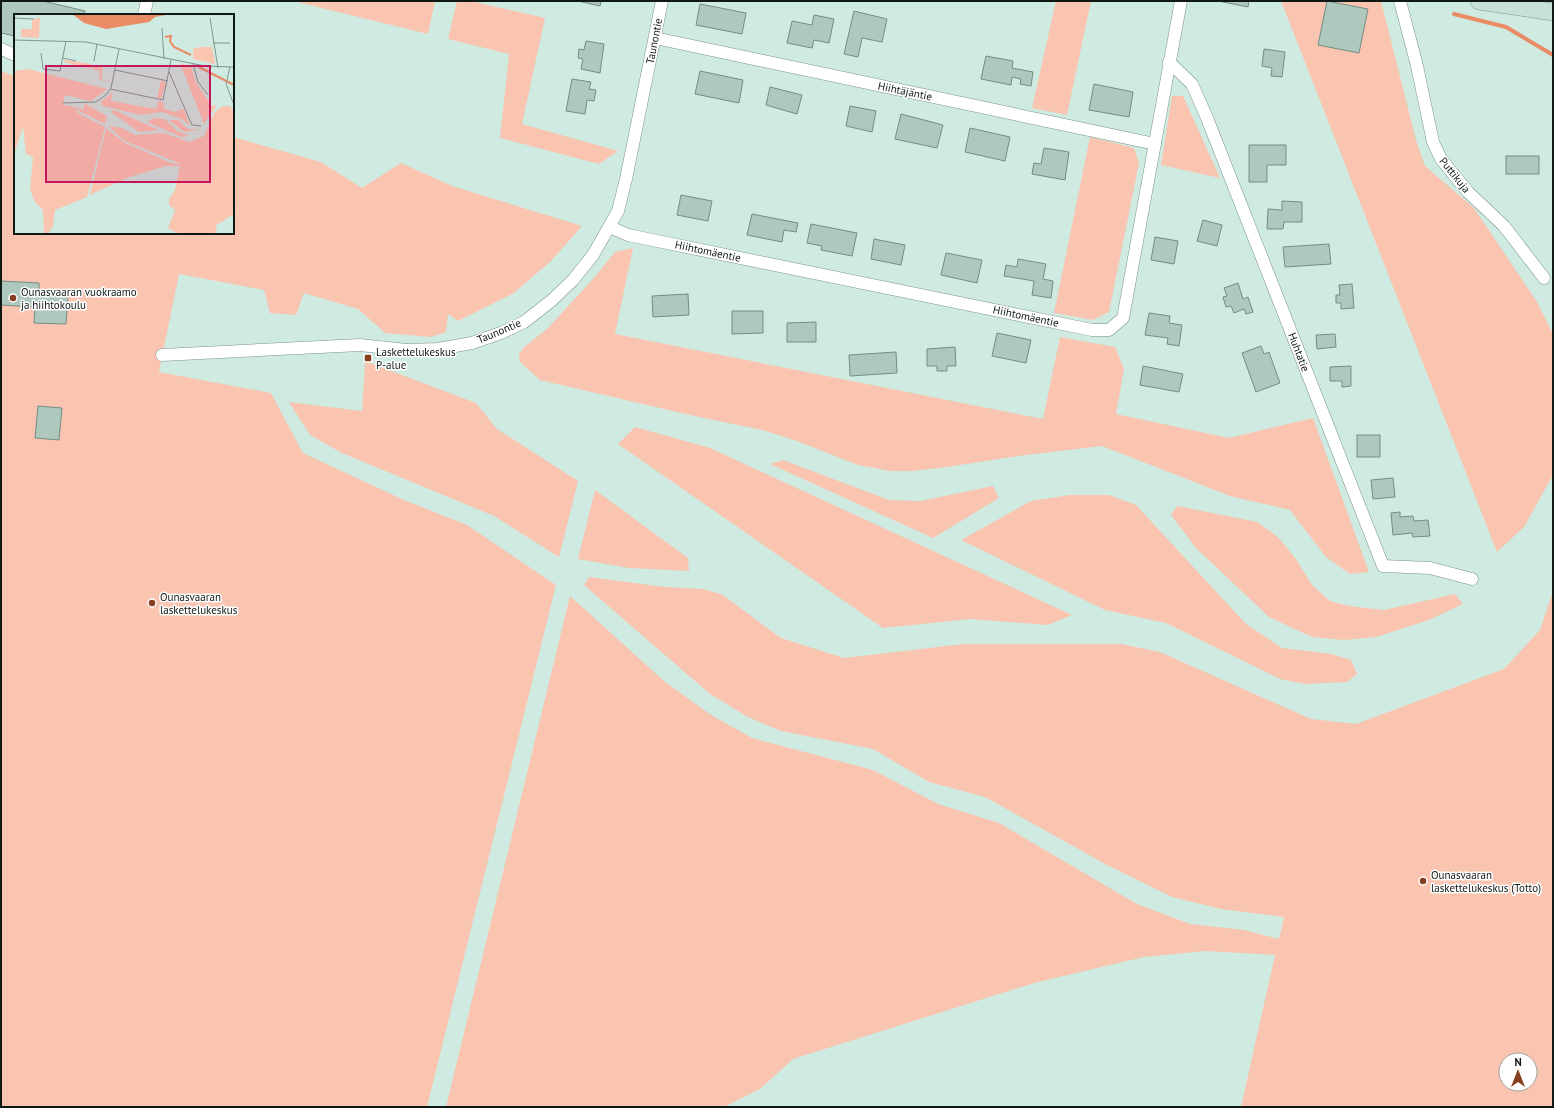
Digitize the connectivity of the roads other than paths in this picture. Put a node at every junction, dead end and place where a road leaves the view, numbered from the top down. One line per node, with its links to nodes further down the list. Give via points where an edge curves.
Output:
1 (147, 1): 7 (street)
2 (662, 1): 8 (street, Taunontie)
3 (1181, 1): 11 (street, Hiihtomäentie)
4 (1400, 1): 14 (street, Puttikuja, via 1433,142 1441,159 1452,175 1504,226)
5 (1479, 1): 6 (street)
6 (1553, 12)
7 (144, 14)
8 (655, 38): 12 (street, Hiihtäjäntie); 13 (street, Taunontie, via 626,179 618,211)
9 (1, 49): 10 (street)
10 (14, 55)
11 (1169, 62): 12 (street, Hiihtomäentie); 16 (street, Huhtatie, via 1192,84 1207,118 1384,566 1430,568)
12 (1155, 144): 13 (street, Hiihtomäentie, via 1123,318 1109,330 1092,330 628,235)
13 (610, 227): 15 (street, Taunontie, via 583,267 551,301 524,322 472,343 438,349 412,350 360,345)
14 (1544, 278)
15 (162, 355)
16 (1472, 579)

